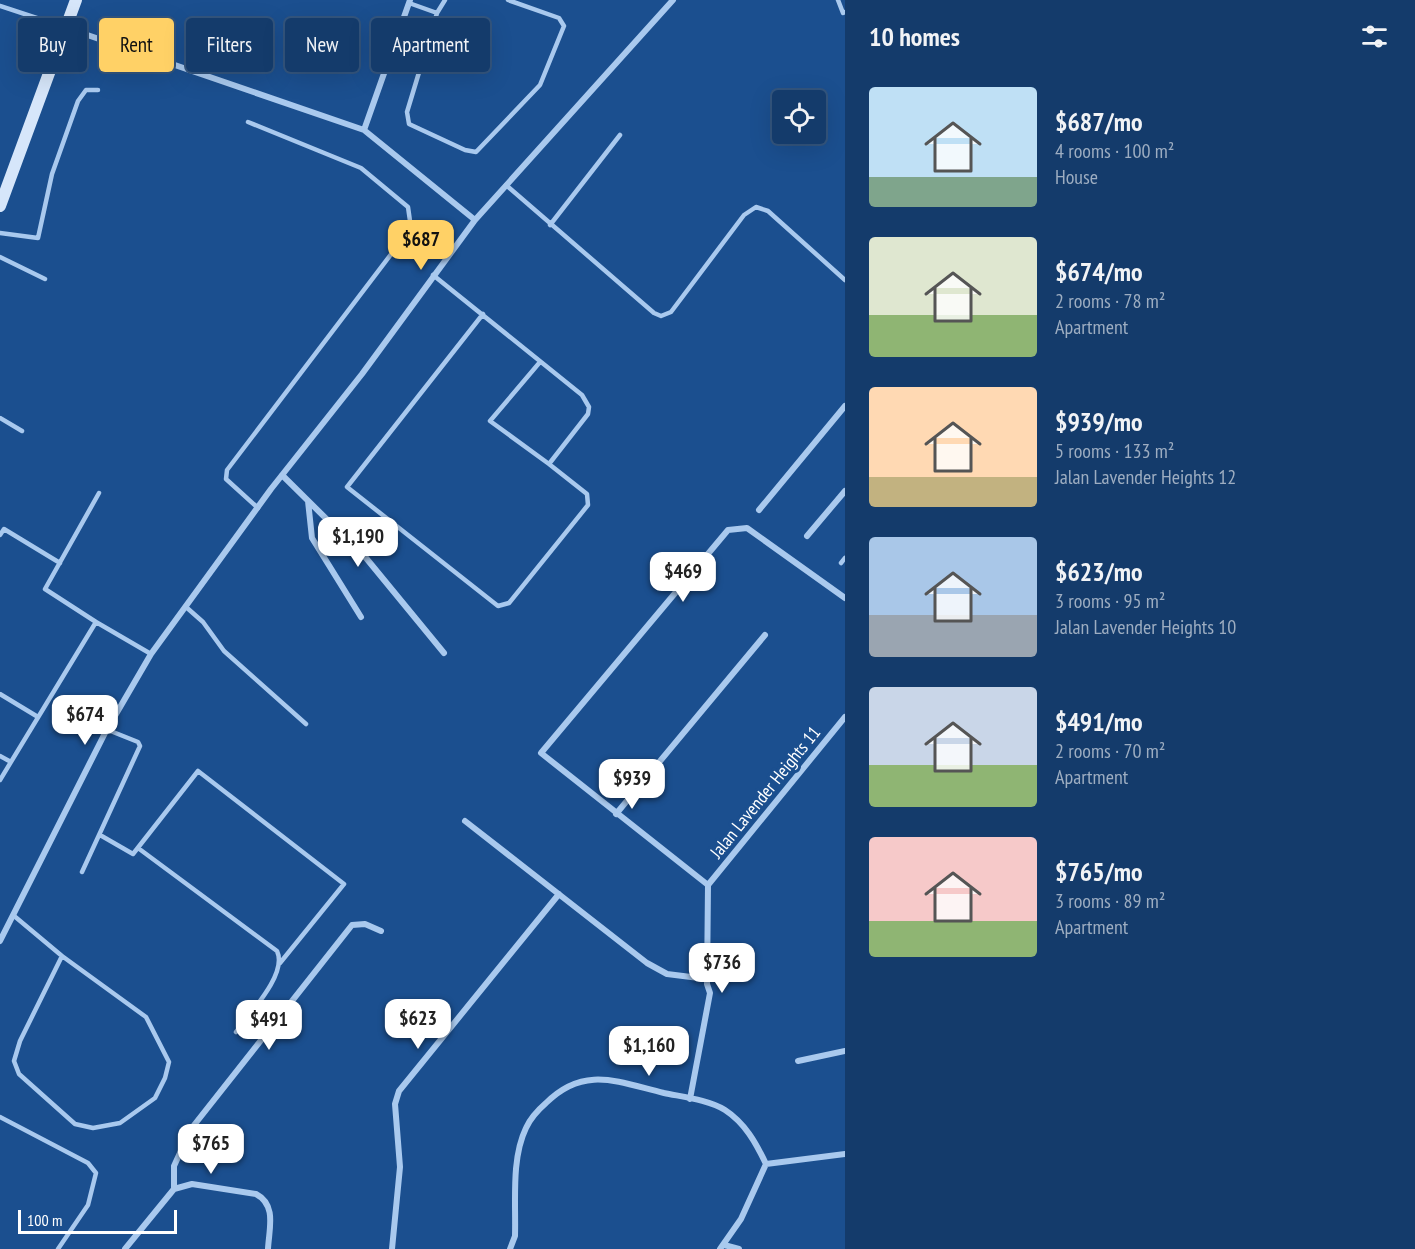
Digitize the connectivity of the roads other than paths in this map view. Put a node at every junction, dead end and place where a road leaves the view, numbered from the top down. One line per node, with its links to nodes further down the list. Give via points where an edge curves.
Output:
1 (76, 0): 11 (street)
2 (445, 0): 9 (lane)
3 (508, 0): 9 (lane, via 559,18 564,26 540,85 476,152 409,124 407,112)
4 (674, 0): 18 (street)
5 (838, 0): 8 (lane)
6 (410, 2): 9 (lane); 16 (street)
7 (0, 6): 10 (lane)
8 (845, 12)
9 (437, 13)
10 (37, 18)
11 (70, 18)
12 (87, 35): 16 (street)
13 (50, 72): 19 (street)
14 (98, 90): 22 (lane, via 86,90 78,101 49,183 38,238)
15 (248, 122): 37 (lane, via 361,168 408,207 411,228 226,470 231,486)
16 (364, 130): 20 (street)
17 (620, 135): 21 (lane)
18 (506, 185): 20 (street); 21 (lane)
19 (0, 206)
20 (475, 220): 24 (street)
21 (550, 225): 26 (lane, via 661,316 671,312 744,215 756,207 768,211)
22 (0, 232)
23 (0, 257): 25 (lane)
24 (433, 275): 27 (lane); 33 (street)
25 (45, 279)
26 (845, 280)
27 (483, 314): 28 (lane); 32 (lane, via 347,487 498,606 509,603 588,505 587,494)
28 (540, 362): 32 (lane, via 582,395 589,407 588,414); 32 (lane, via 490,421)
29 (845, 406): 38 (street)
30 (0, 418): 31 (lane)
31 (22, 431)
32 (549, 464)
33 (282, 475): 36 (street); 37 (street)
34 (845, 491): 40 (street)
35 (99, 493): 41 (lane)
36 (308, 501): 44 (street, via 312,538); 47 (street, via 366,558)
37 (258, 508): 43 (street)
38 (759, 510)
39 (0, 535): 41 (lane, via 4,529)
40 (807, 537)
41 (60, 563): 45 (lane, via 45,590)
42 (845, 598): 57 (street, via 747,528 728,530 541,753)
43 (186, 608): 48 (street); 52 (lane, via 203,622 224,651)
44 (362, 617)
45 (96, 622): 48 (lane); 50 (lane)
46 (765, 635): 57 (street)
47 (444, 653)
48 (151, 654): 53 (street)
49 (0, 694): 50 (lane)
50 (38, 717): 55 (lane)
51 (845, 717): 62 (street, Jalan Lavender Heights 11)
52 (306, 724)
53 (108, 730): 59 (lane, via 140,746); 64 (street)
54 (0, 756): 55 (lane)
55 (11, 762): 56 (lane)
56 (0, 780)
57 (616, 814): 62 (street)
58 (465, 821): 63 (street)
59 (100, 835): 60 (lane, via 133,854); 61 (lane)
60 (138, 848): 68 (lane, via 277,951); 68 (lane, via 198,771 344,884)
61 (82, 872)
62 (708, 885): 69 (street)
63 (559, 894): 69 (street, via 647,963 667,974); 82 (street, via 399,1091 395,1104 400,1167)
64 (13, 915): 66 (street); 67 (lane)
65 (381, 931): 77 (street, via 365,924 352,925 191,1129 174,1166)
66 (0, 940)
67 (62, 956): 67 (lane, via 14,1060 19,1074 75,1124 93,1128 120,1123 155,1098 169,1062 146,1017)
68 (280, 963): 70 (lane, via 272,984)
69 (707, 979): 73 (street, via 710,993)
70 (236, 1032)
71 (845, 1051): 72 (street)
72 (798, 1061)
73 (690, 1099): 76 (street, via 724,1109 741,1122); 83 (street, via 590,1078 556,1093 526,1127 520,1145 515,1236)
74 (0, 1117): 79 (lane, via 88,1163 96,1173 88,1205)
75 (845, 1154): 76 (street)
76 (766, 1164): 78 (street, via 741,1219)
77 (174, 1189): 80 (street); 81 (street, via 192,1184 264,1198 270,1207)
78 (722, 1247): 84 (street)
79 (58, 1249)
80 (125, 1249)
81 (268, 1249)
82 (392, 1249)
83 (510, 1249)
84 (739, 1249)

